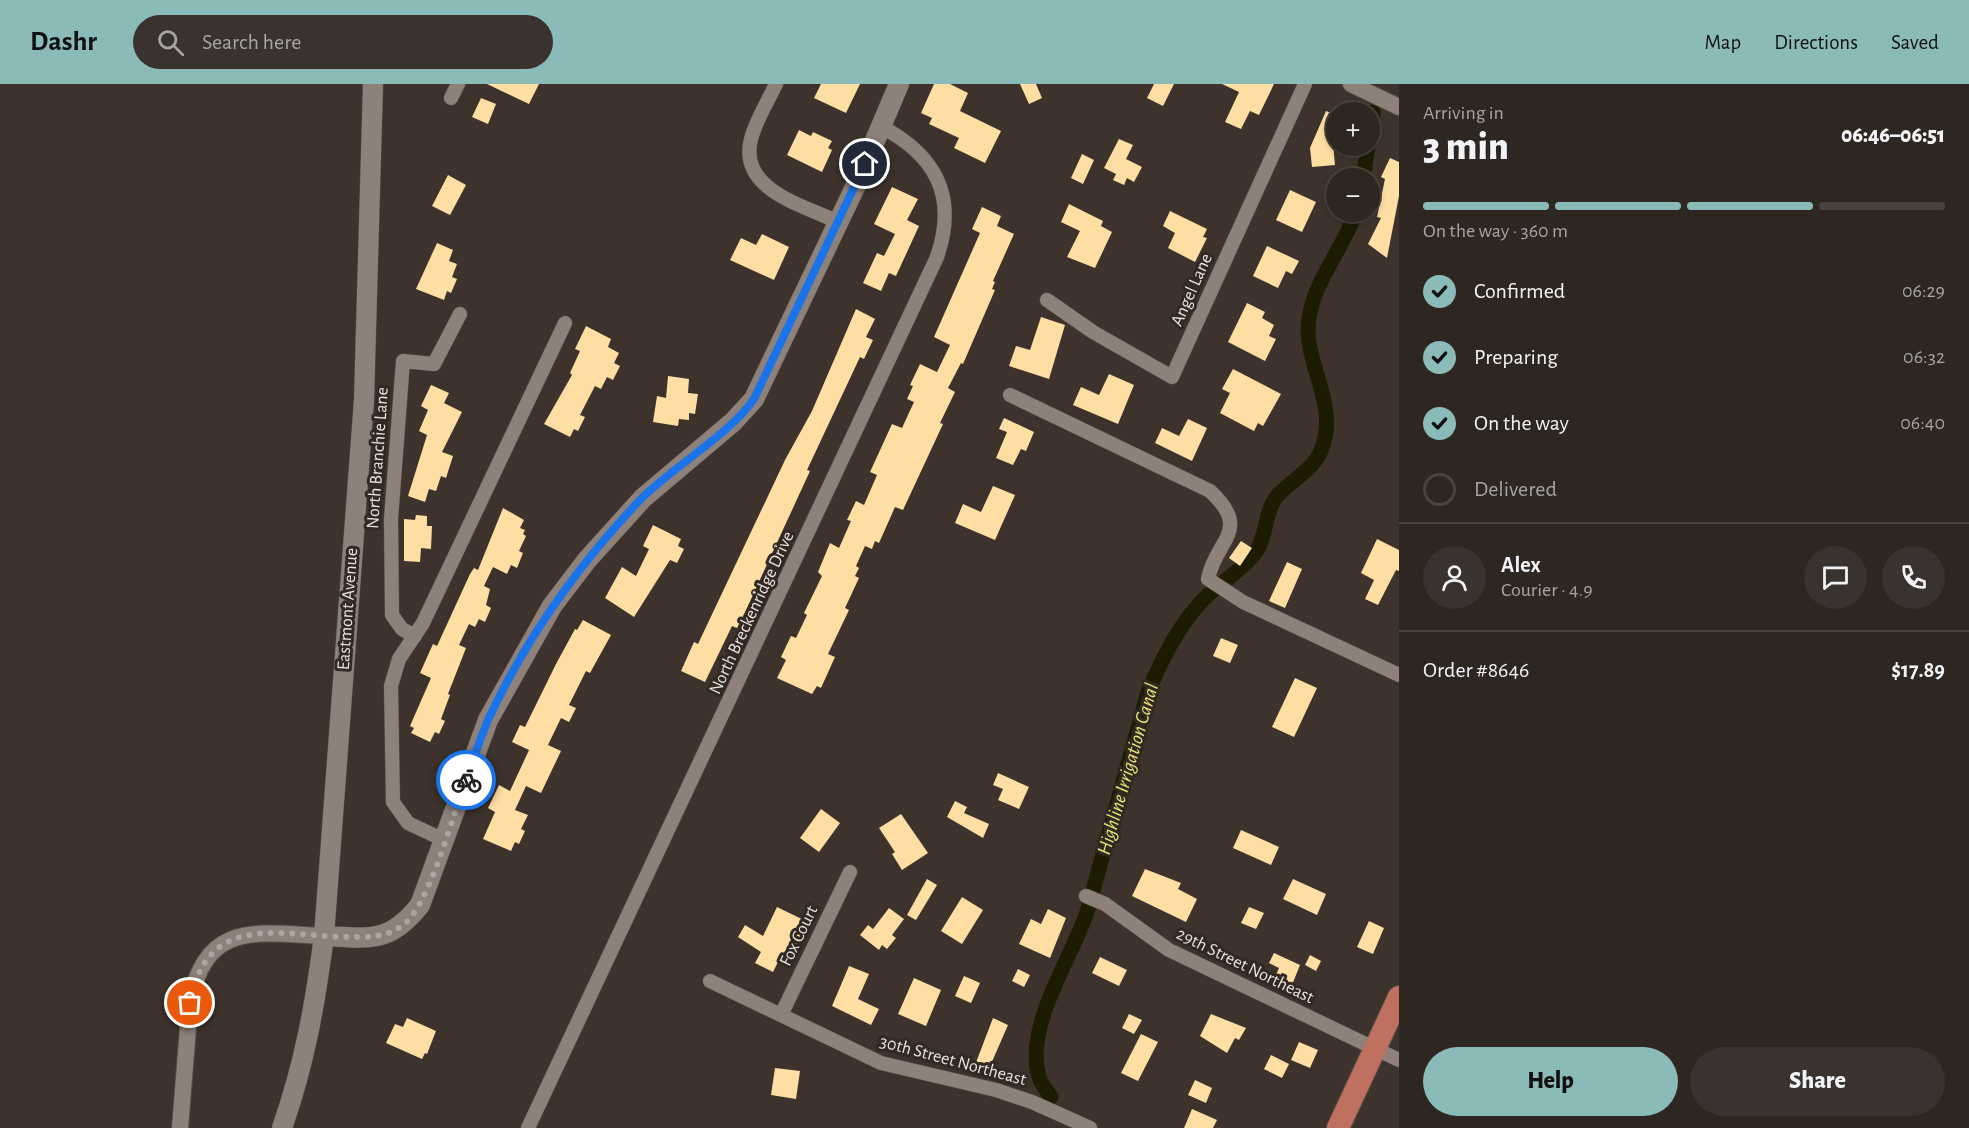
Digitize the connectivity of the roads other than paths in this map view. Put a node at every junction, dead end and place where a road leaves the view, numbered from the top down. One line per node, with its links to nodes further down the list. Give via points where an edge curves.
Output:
1 (373, 84): 20 (main road, Eastmont Avenue, via 364,400)
2 (458, 84): 7 (street)
3 (776, 84): 10 (street, via 751,139 750,165 756,178 770,190)
4 (899, 84): 9 (main road)
5 (1305, 84): 11 (street, Angel Lane, via 1172,377 1093,332)
6 (1351, 84): 8 (street)
7 (451, 98)
8 (1399, 107)
9 (880, 126): 10 (main road); 28 (street, North Breckenridge Drive, via 912,146 931,166 943,188 945,236)
10 (838, 222): 17 (main road, via 746,410 643,498 552,606 488,720)
11 (1047, 300)
12 (460, 314): 15 (street, North Branchie Lane, via 434,364 403,361 391,519 392,615 402,629)
13 (564, 323): 15 (street)
14 (1010, 395): 16 (street, via 1210,491 1226,506 1230,524 1225,545 1210,566 1208,579 1243,602)
15 (415, 636): 17 (street, via 399,659 391,686 391,791 393,802 408,824)
16 (1399, 675)
17 (444, 840): 20 (main road, via 420,905 405,924 388,934 369,938)
18 (850, 872): 23 (street, Fox Court)
19 (1086, 896): 24 (street, 29th Street Northeast, via 1105,904 1169,950)
20 (324, 936): 26 (street, via 246,934 223,943 207,960 193,986 190,1003); 27 (main road, Eastmont Avenue, via 312,1023)
21 (710, 981): 23 (street, 30th Street Northeast)
22 (1399, 997): 24 (highway)
23 (781, 1015): 29 (street, 30th Street Northeast, via 881,1063 996,1090)
24 (1375, 1049): 25 (street, 29th Street Northeast); 30 (highway)
25 (1399, 1060)
26 (180, 1128)
27 (282, 1128)
28 (528, 1128)
29 (1090, 1128)
30 (1338, 1128)

